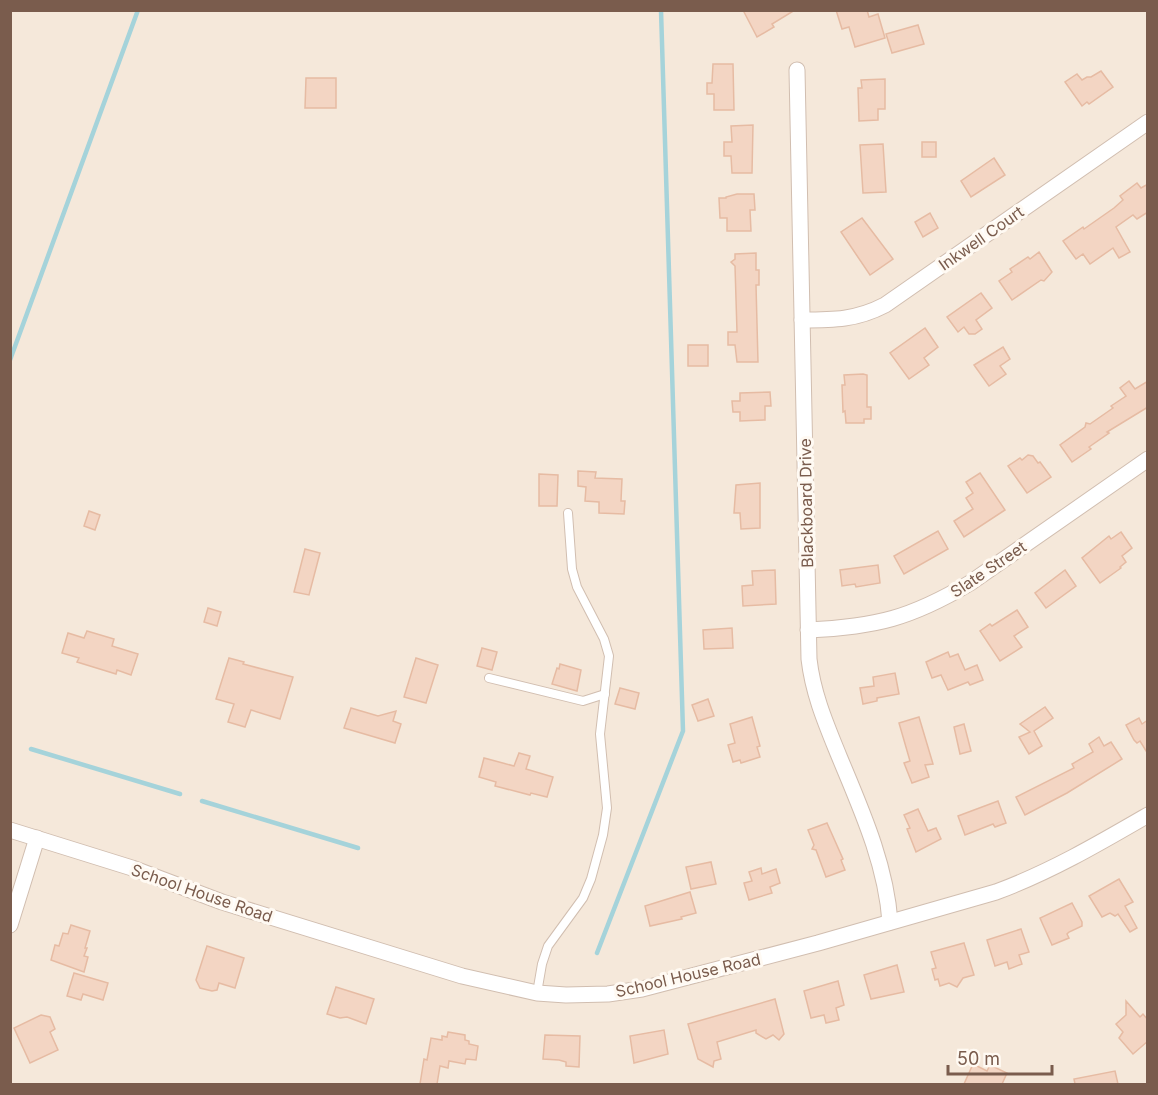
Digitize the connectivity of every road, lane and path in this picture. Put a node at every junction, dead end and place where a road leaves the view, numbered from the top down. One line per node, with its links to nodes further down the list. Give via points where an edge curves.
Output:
1 (797, 70): 3 (street, Blackboard Drive)
2 (1148, 122): 3 (street, Inkwell Court, via 885,305 846,319)
3 (802, 320): 6 (street, Blackboard Drive)
4 (1148, 459): 6 (street, Slate Street, via 942,600 891,621)
5 (568, 513): 8 (lane, via 577,587 609,656)
6 (808, 630): 12 (street, Blackboard Drive, via 815,694 876,851)
7 (489, 678): 8 (lane, via 583,701)
8 (604, 694): 14 (lane, via 600,734 607,808 601,845 583,898 548,946)
9 (1148, 815): 12 (street, School House Road, via 1035,877)
10 (10, 830): 11 (street, School House Road)
11 (37, 838): 13 (street); 14 (street, School House Road, via 382,952)
12 (890, 922): 14 (street, School House Road, via 642,989 581,995)
13 (10, 925)
14 (537, 993)

